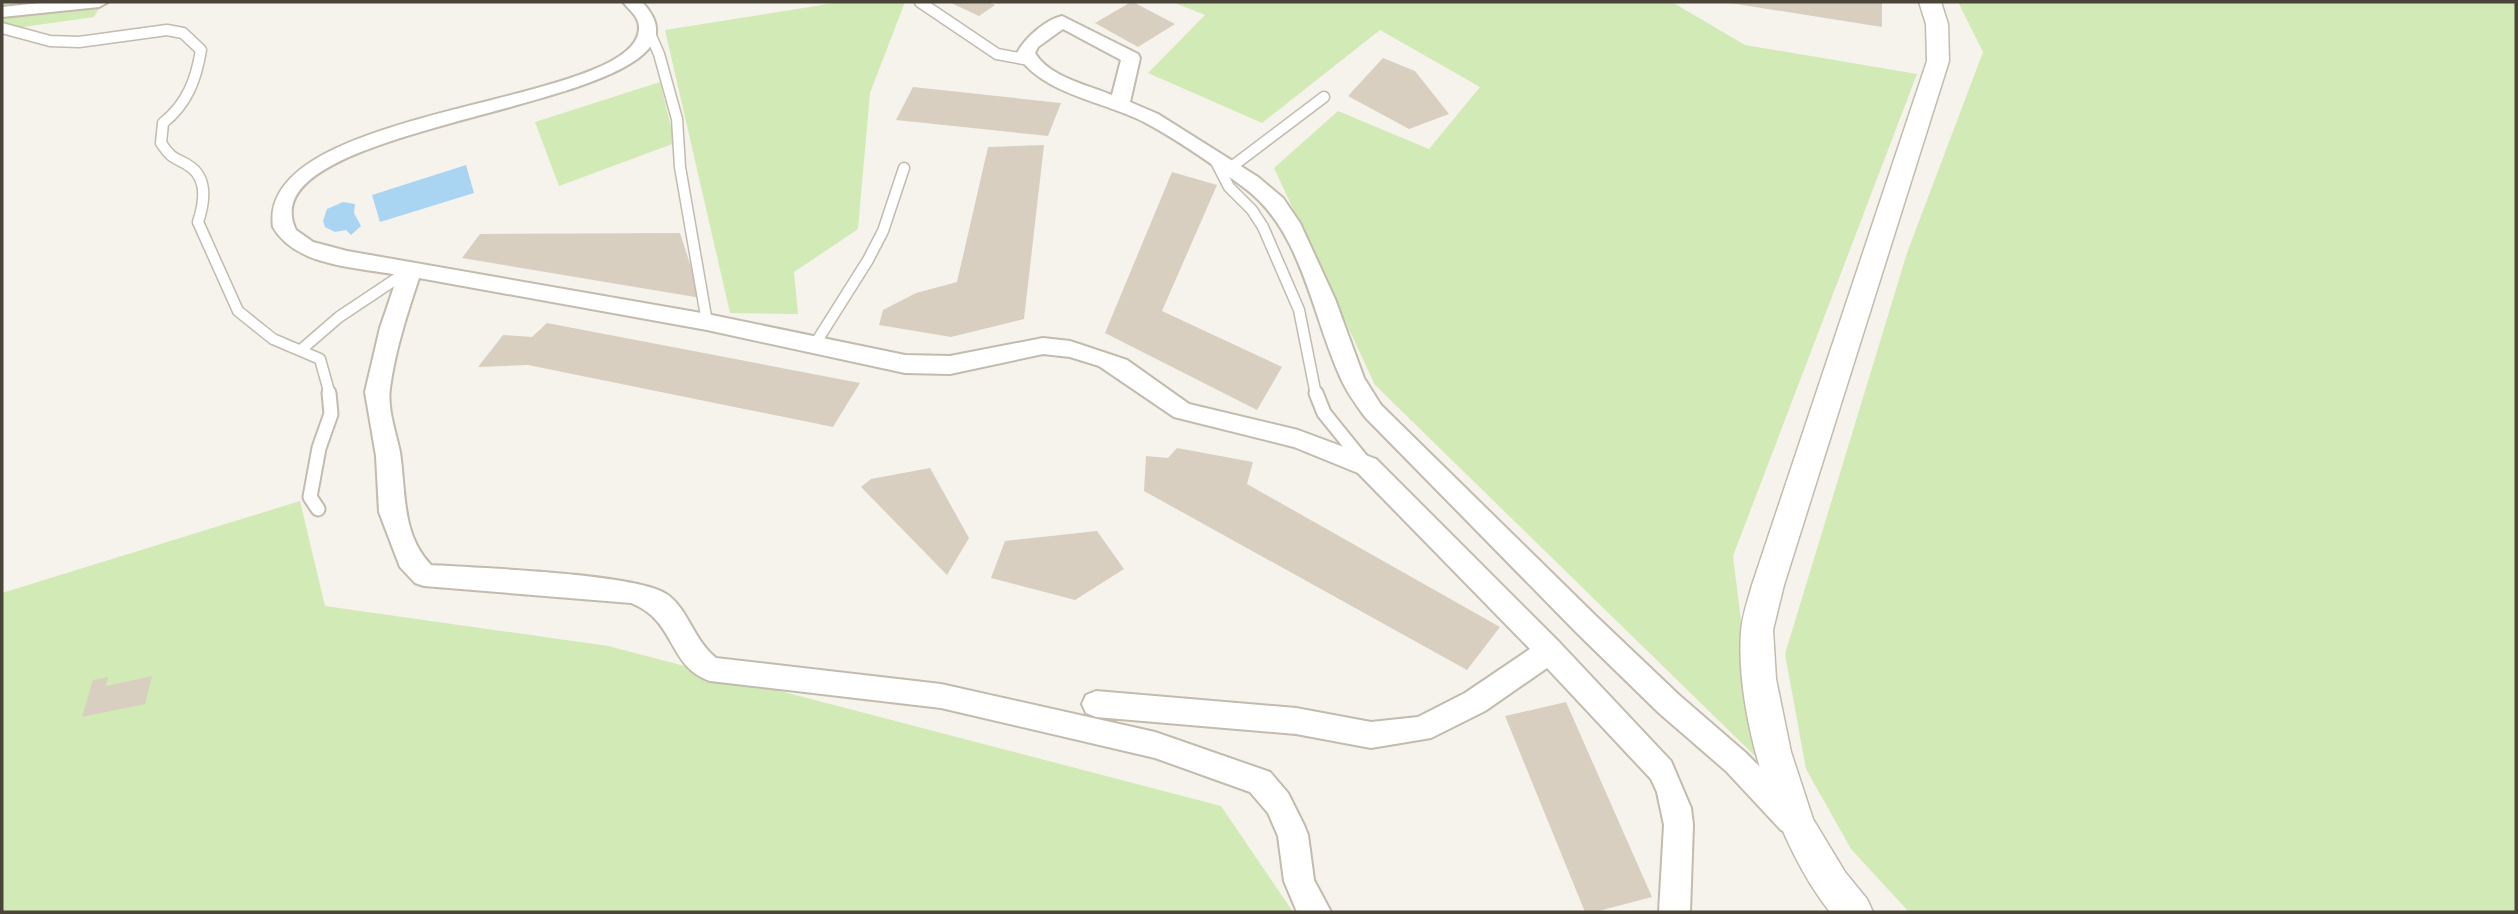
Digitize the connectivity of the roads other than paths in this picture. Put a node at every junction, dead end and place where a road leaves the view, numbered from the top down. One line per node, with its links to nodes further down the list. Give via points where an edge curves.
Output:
1 (99, 2): 5 (street)
2 (632, 2): 7 (street, via 645,15)
3 (920, 2): 8 (lane, via 997,54)
4 (1930, 2): 21 (street, via 1937,24 1938,61 1757,630 1759,679 1774,752)
5 (2, 12)
6 (2, 28): 16 (lane, via 50,41 79,42 167,30 183,33 201,50 195,82 173,116 163,123 161,144 172,159 192,168 203,184 198,222 238,311 273,339)
7 (648, 29): 13 (street, via 635,52 601,72 349,150 325,161 289,188 282,226 305,247); 14 (lane, via 677,119 680,167)
8 (1030, 60): 10 (street, via 1049,76); 10 (street, via 1026,53 1031,44 1062,21 1131,58)
9 (1324, 97): 11 (lane)
10 (1120, 103): 11 (street)
11 (1222, 164): 17 (lane, via 1228,187 1263,227 1295,295 1324,413); 21 (street, via 1276,203 1289,223 1324,299 1353,380 1373,411)
12 (904, 168): 15 (lane, via 886,224 868,260)
13 (411, 269): 14 (street); 16 (lane, via 336,317); 22 (street, via 391,328 377,392 392,512 409,559 424,575 632,592 658,602 692,654 710,669 941,696 1155,745 1260,782 1278,803 1293,835 1299,881)
14 (708, 322): 15 (street)
15 (815, 344): 17 (street, via 926,367 1024,348 1070,349 1119,366 1182,411 1298,439)
16 (302, 349): 18 (lane, via 320,359 329,387 331,414 319,447 310,497)
17 (1367, 466): 19 (street)
18 (318, 509)
19 (1550, 651): 20 (street, via 1475,702 1420,729 1371,735 1296,721); 23 (street, via 1661,770 1672,788 1679,843)
20 (1096, 704)
21 (1797, 826): 24 (street)
22 (1316, 912)
23 (1675, 912)
24 (1854, 912)

